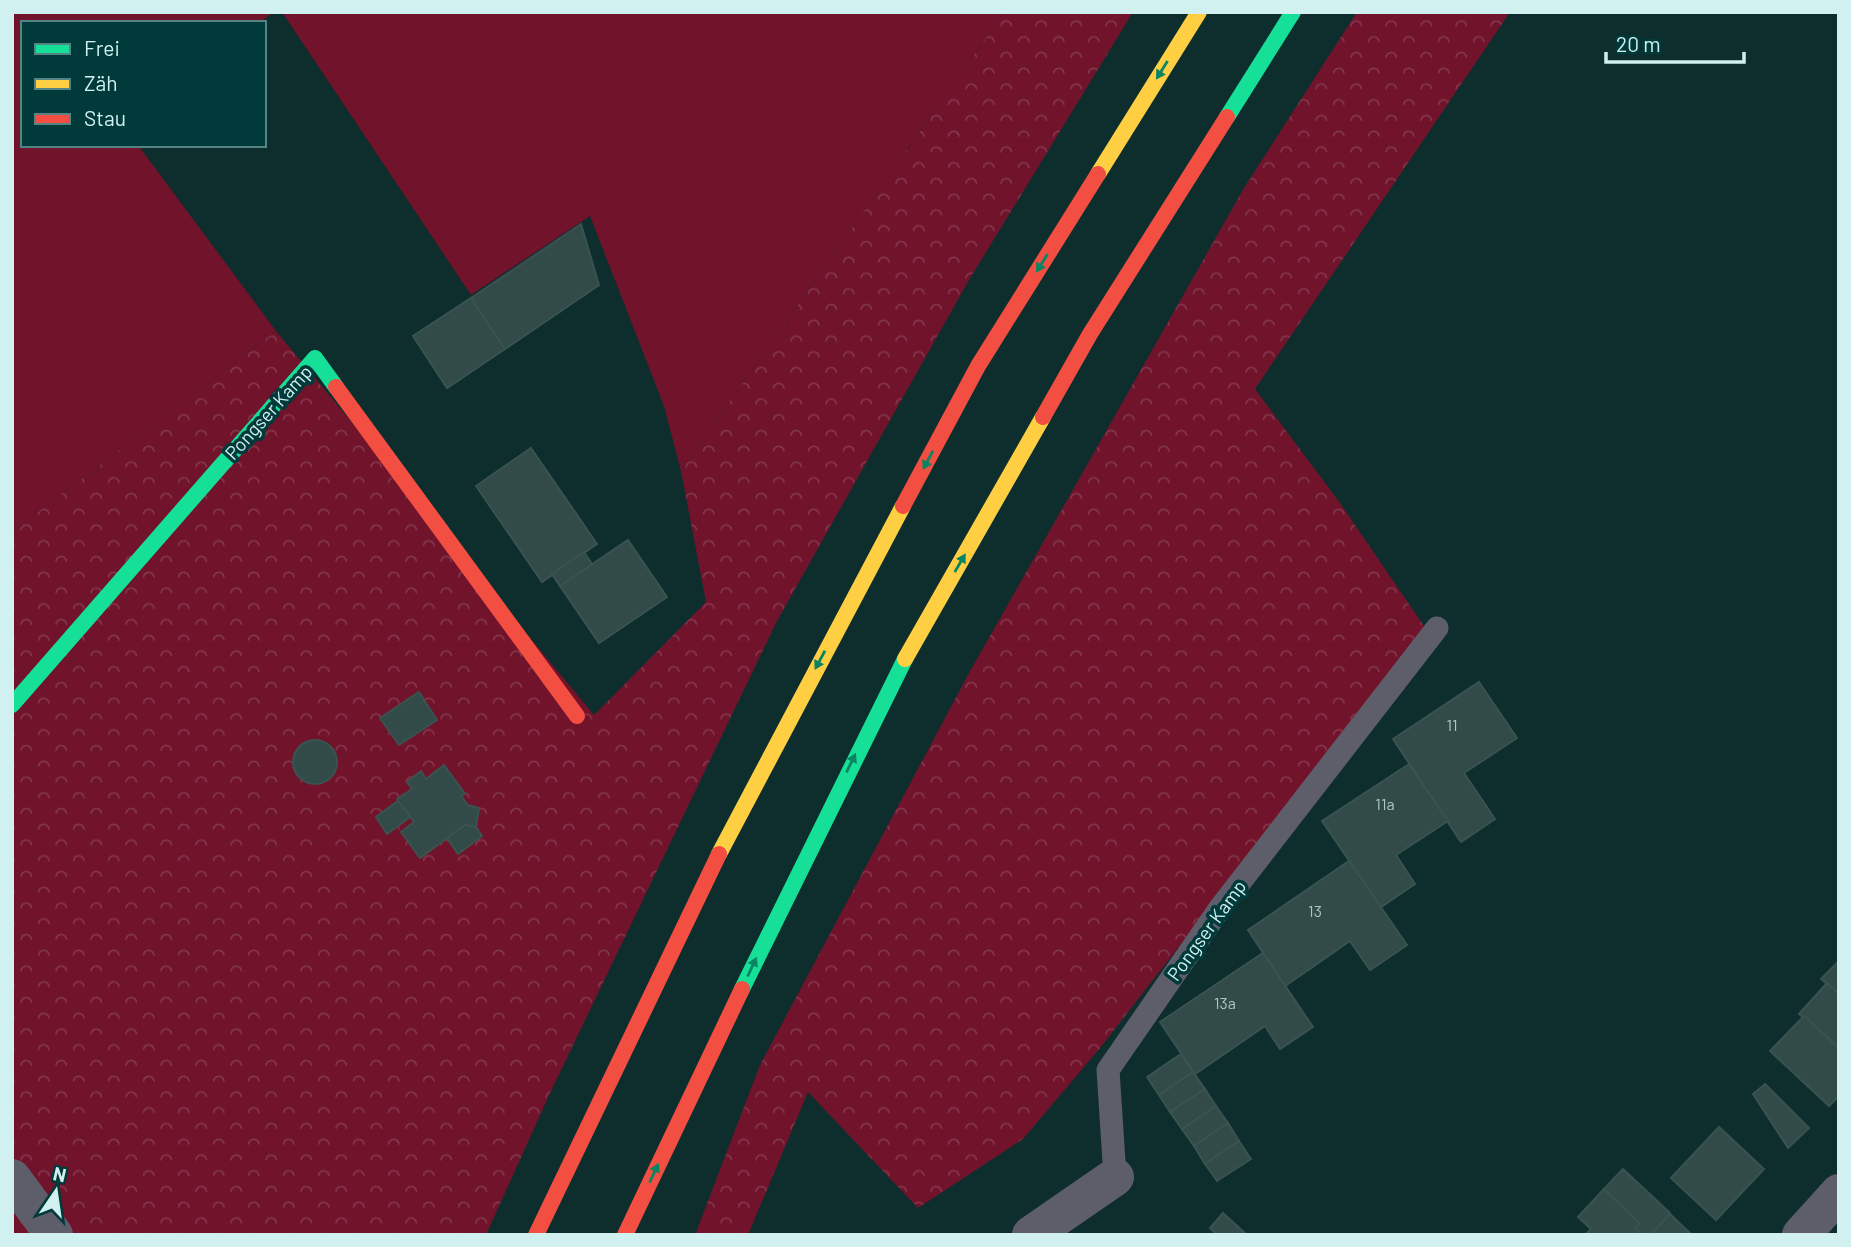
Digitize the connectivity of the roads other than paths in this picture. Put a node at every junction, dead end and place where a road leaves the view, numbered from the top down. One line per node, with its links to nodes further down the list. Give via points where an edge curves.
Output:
1 (1199, 12): 10 (main road, one-way to 10, via 978,366 709,874)
2 (1293, 12): 11 (main road, one-way to 2, via 884,697 1090,334)
3 (1437, 628): 6 (lane, Pongser Kamp, via 1220,908 1108,1070)
4 (12, 705): 5 (main road, Pongser Kamp, via 315,358)
5 (577, 716)
6 (1115, 1177): 12 (street, Pongser Kamp)
7 (12, 1178): 9 (street)
8 (1839, 1194): 13 (street)
9 (54, 1235)
10 (537, 1235)
11 (625, 1235)
12 (1031, 1235)
13 (1801, 1235)

